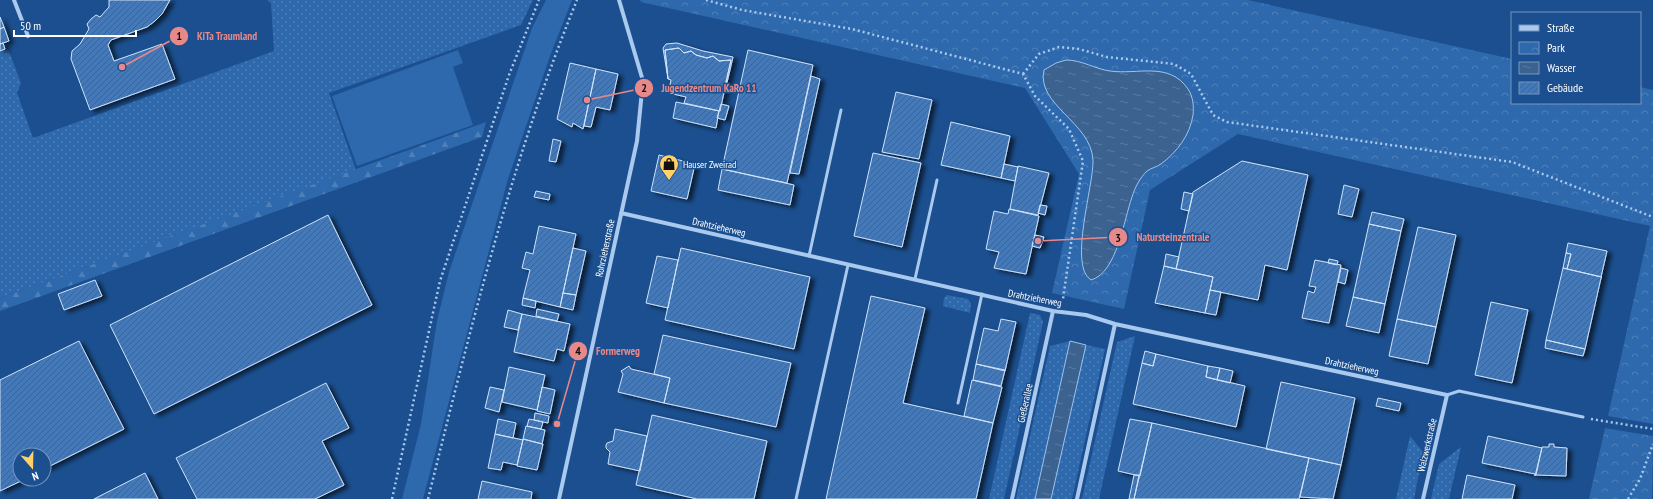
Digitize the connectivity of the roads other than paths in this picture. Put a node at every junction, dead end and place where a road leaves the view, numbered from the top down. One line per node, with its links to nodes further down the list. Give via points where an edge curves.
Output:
1 (14, 0): 3 (street)
2 (620, 0): 6 (street, Rohrzieherstraße, via 643,81 637,141)
3 (28, 36)
4 (841, 110): 7 (lane)
5 (937, 180): 9 (lane)
6 (621, 213): 7 (street, Drahtzieherweg); 16 (street, Rohrzieherstraße)
7 (809, 256): 8 (street, Drahtzieherweg)
8 (848, 264): 9 (street, Drahtzieherweg); 17 (lane)
9 (915, 279): 10 (street, Drahtzieherweg)
10 (982, 294): 11 (street, Drahtzieherweg); 14 (lane)
11 (1054, 311): 12 (street, Drahtzieherweg, via 1086,315); 18 (street, Gießerallee)
12 (1115, 324): 13 (street, Drahtzieherweg); 19 (street)
13 (1447, 395): 15 (lane, via 1459,391); 20 (street, Walzwerkstraße)
14 (958, 403)
15 (1583, 417)
16 (559, 499)
17 (796, 499)
18 (1012, 499)
19 (1077, 499)
20 (1423, 499)

